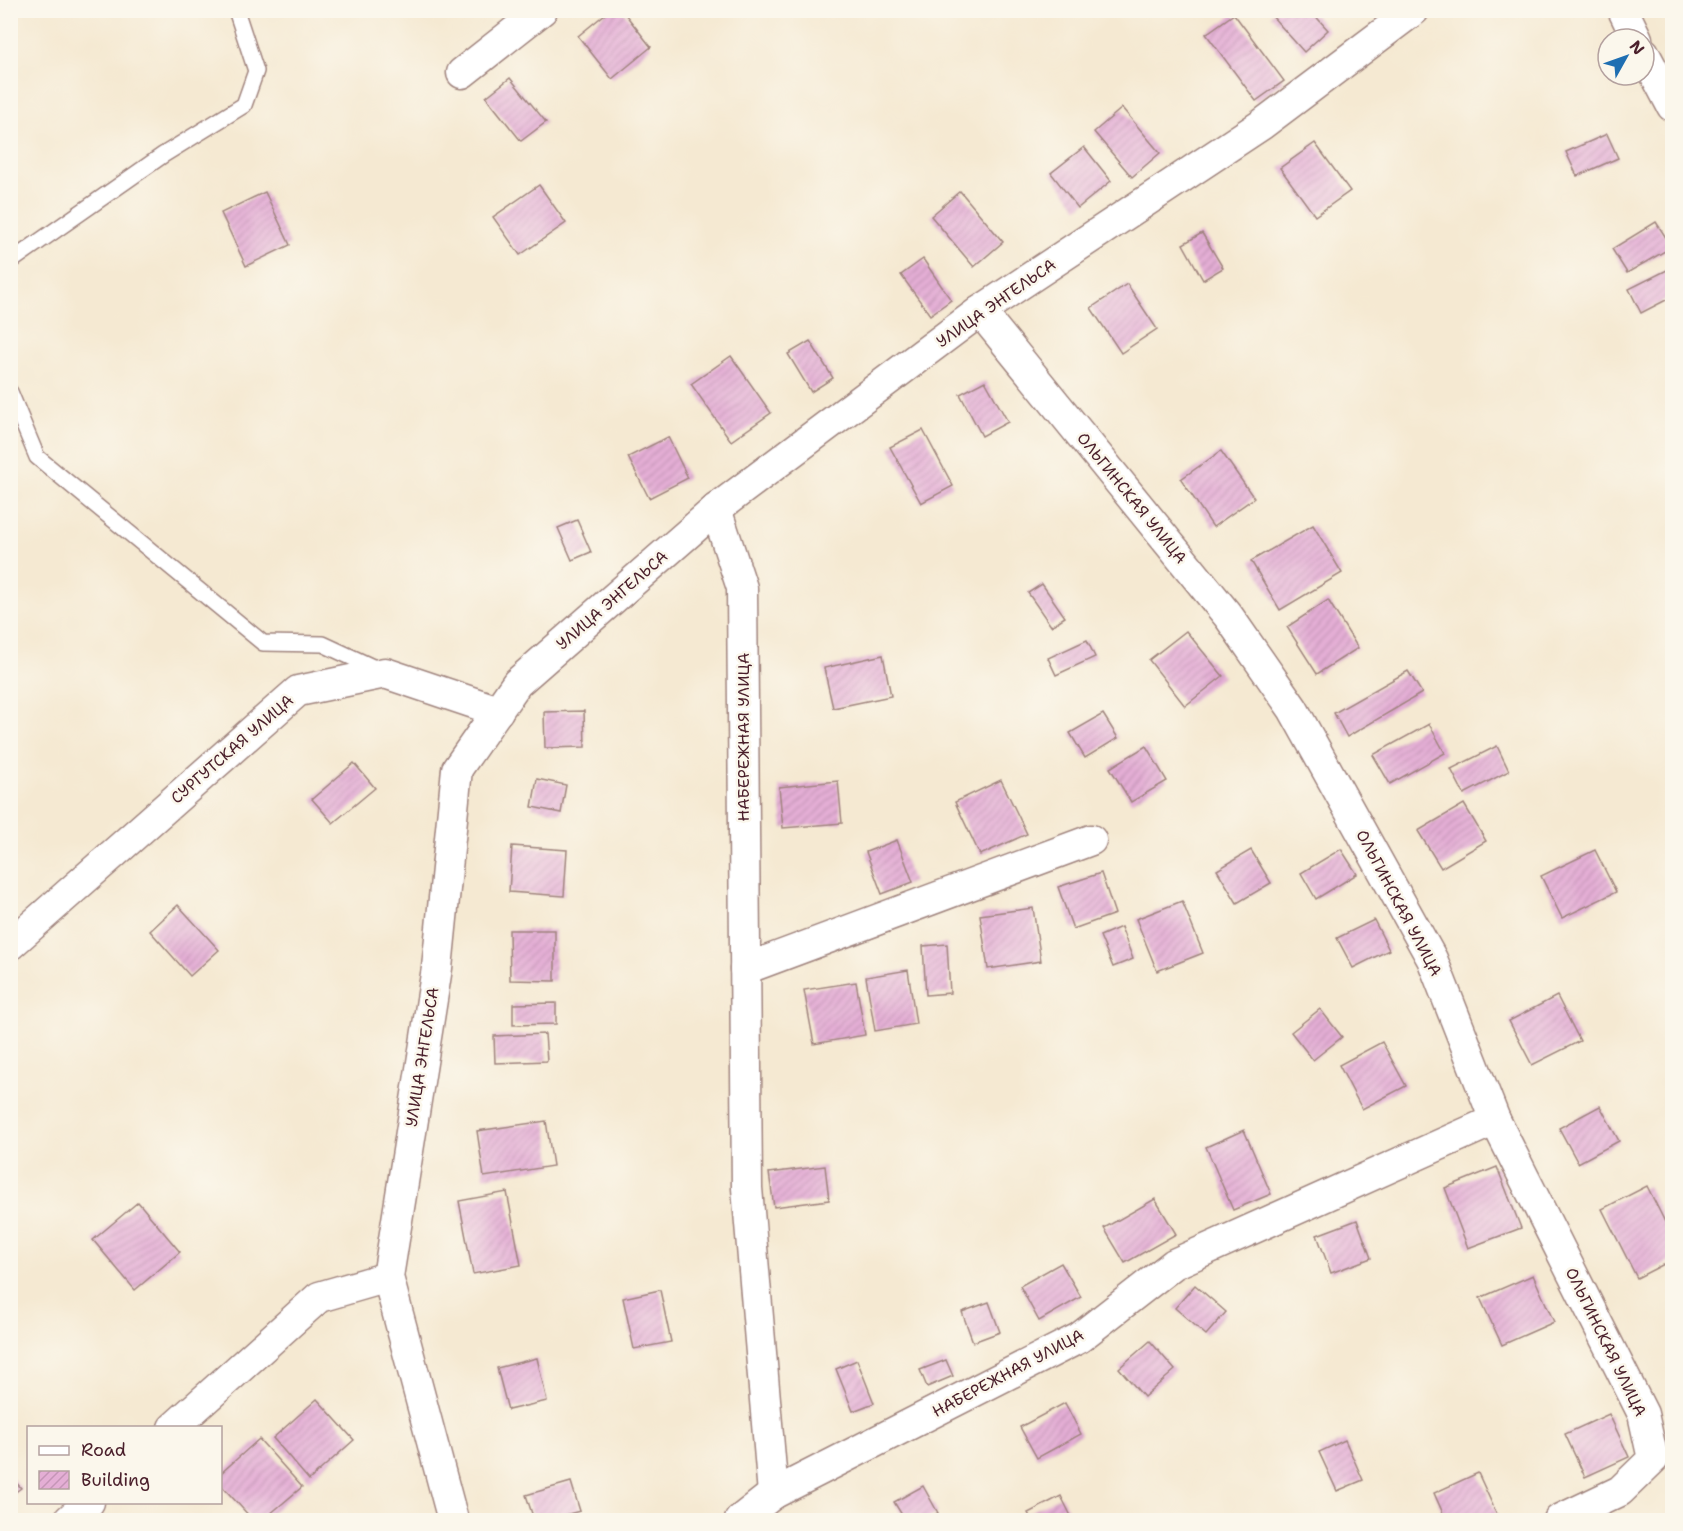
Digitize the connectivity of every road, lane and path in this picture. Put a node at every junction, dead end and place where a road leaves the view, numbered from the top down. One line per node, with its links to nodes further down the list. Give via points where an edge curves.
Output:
1 (236, 10): 9 (lane, via 256,71 244,105 163,154)
2 (542, 10): 6 (street)
3 (1414, 10): 10 (street, УЛИЦА ЭНГЕЛЬСА, via 1261,125)
4 (1623, 10): 5 (street)
5 (1631, 27)
6 (462, 73)
7 (1656, 76): 8 (street)
8 (1672, 106)
9 (10, 262)
10 (980, 311): 12 (street, УЛИЦА ЭНГЕЛЬСА); 18 (street, ОЛЬГИНСКАЯ УЛИЦА, via 1229,616 1293,709 1432,959)
11 (10, 392): 13 (lane, via 37,457 263,643 323,644)
12 (716, 509): 14 (street, УЛИЦА ЭНГЕЛЬСА, via 517,683); 17 (street, НАБЕРЕЖНАЯ УЛИЦА, via 742,588)
13 (385, 673): 14 (street); 16 (street, СУРГУТСКАЯ УЛИЦА, via 298,691)
14 (498, 711): 19 (street, УЛИЦА ЭНГЕЛЬСА, via 457,769 436,968)
15 (1091, 840): 17 (street)
16 (10, 945)
17 (745, 969): 21 (street, НАБЕРЕЖНАЯ УЛИЦА, via 747,1188)
18 (1495, 1120): 21 (street, НАБЕРЕЖНАЯ УЛИЦА, via 1174,1264 1079,1338); 26 (street, ОЛЬГИНСКАЯ УЛИЦА, via 1643,1414 1653,1459 1620,1491)
19 (388, 1277): 20 (street, via 319,1297); 25 (street, УЛИЦА ЭНГЕЛЬСА)
20 (175, 1426)
21 (773, 1494): 23 (street, НАБЕРЕЖНАЯ УЛИЦА)
22 (88, 1504): 24 (street)
23 (743, 1520)
24 (69, 1521)
25 (453, 1521)
26 (1559, 1521)

